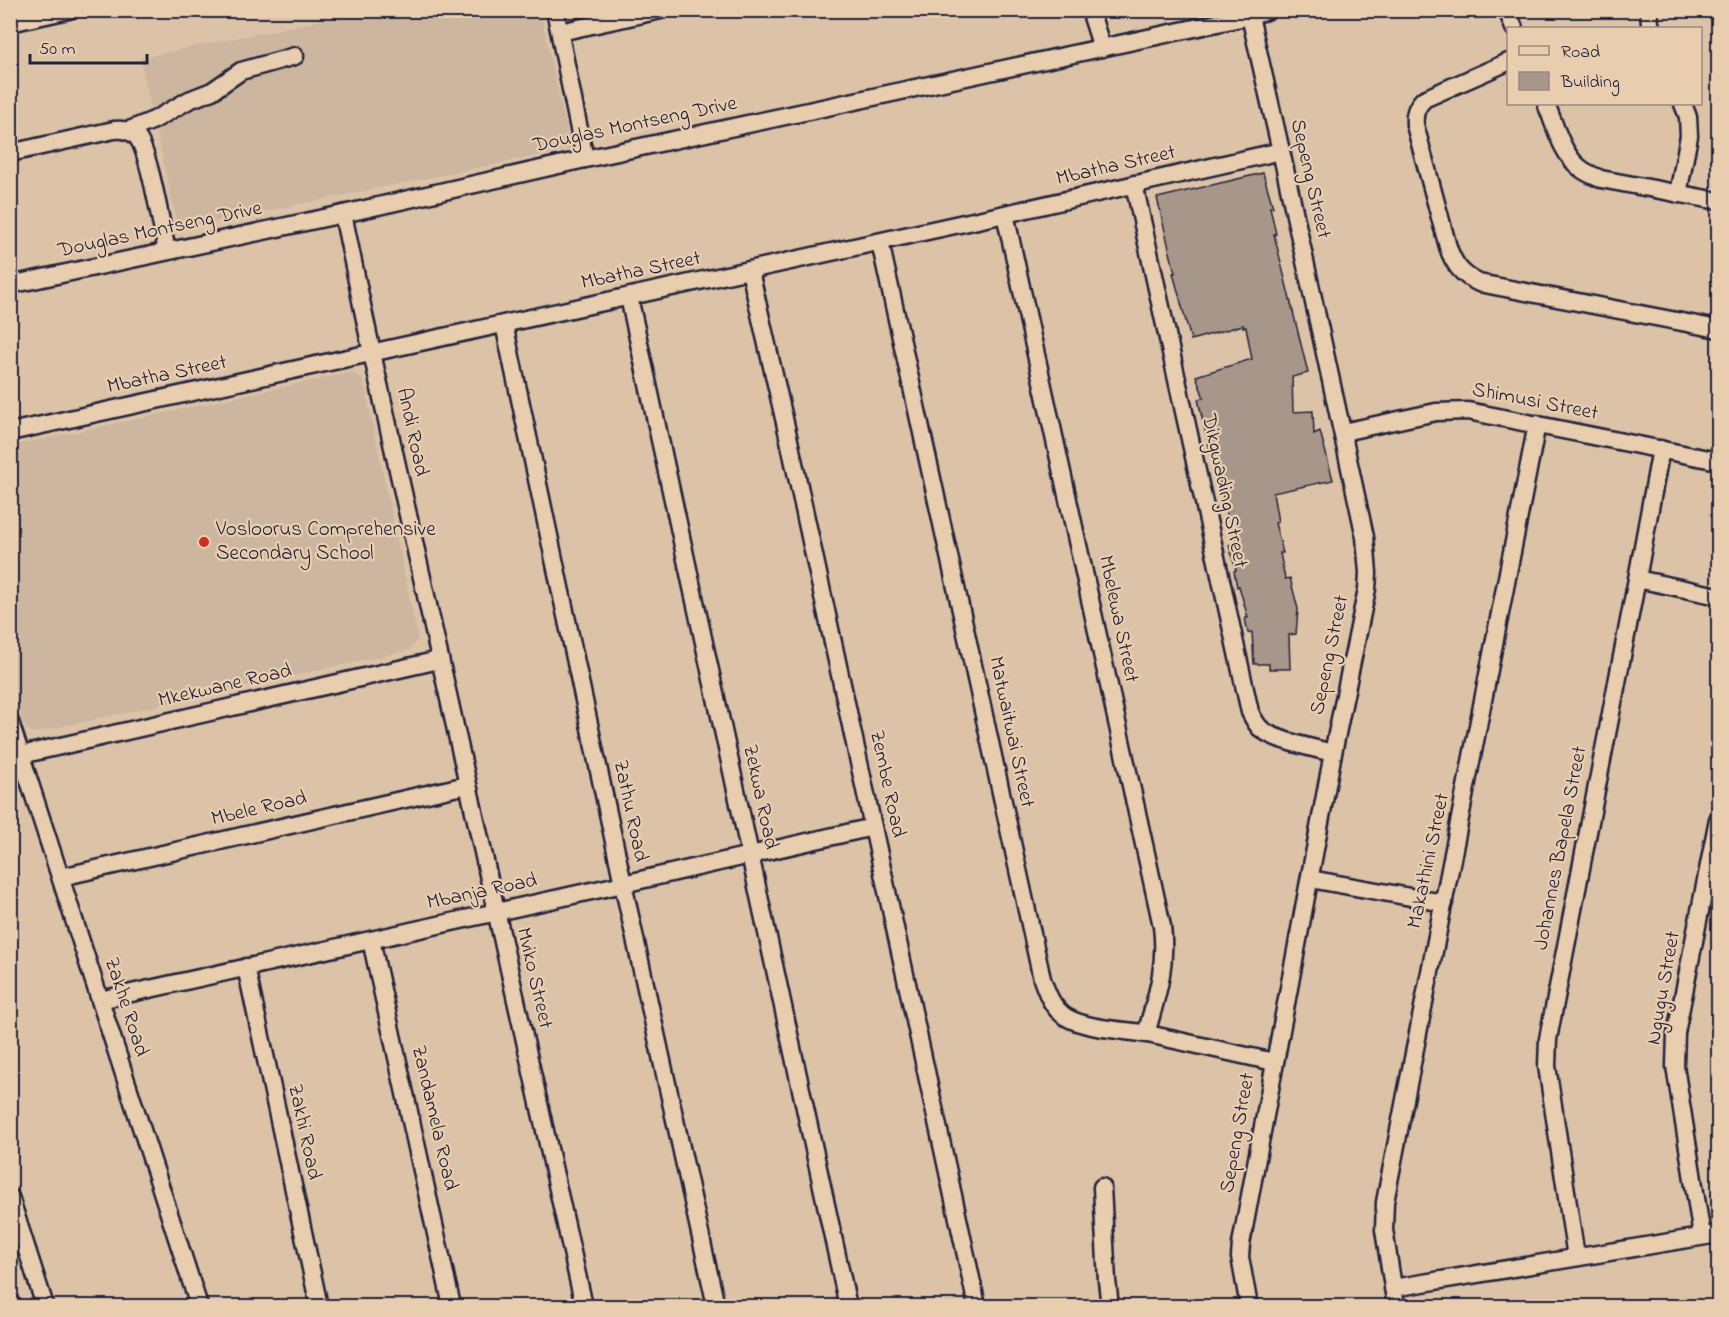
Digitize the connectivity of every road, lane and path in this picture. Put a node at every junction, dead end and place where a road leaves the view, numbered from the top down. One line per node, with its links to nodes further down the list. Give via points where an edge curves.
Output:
1 (69, 10): 9 (street)
2 (555, 10): 12 (street)
3 (661, 10): 12 (street)
4 (1089, 10): 13 (street)
5 (1269, 10): 8 (street, Douglas Montseng Drive)
6 (1507, 10): 10 (street)
7 (1649, 10): 11 (street)
8 (1241, 15): 13 (street, Douglas Montseng Drive); 19 (street, Sepeng Street)
9 (10, 23)
10 (1514, 27)
11 (1652, 27)
12 (560, 32): 21 (street)
13 (1102, 48): 21 (street, Douglas Montseng Drive)
14 (295, 56): 18 (street, via 242,70 212,91)
15 (1507, 63): 33 (street, via 1430,96 1415,115 1448,247 1458,269 1479,283)
16 (1546, 105): 23 (street, via 1566,150 1581,169 1601,179)
17 (1683, 105): 23 (street, via 1689,136)
18 (127, 131): 20 (street, via 114,130); 28 (street, via 137,137 145,153)
19 (1281, 151): 22 (street, Mbatha Street); 37 (street, Sepeng Street)
20 (10, 153)
21 (585, 159): 25 (street, Douglas Montseng Drive)
22 (1134, 184): 26 (street, Mbatha Street); 44 (street, Dikgwading Street, via 1250,712 1266,732)
23 (1678, 194): 24 (street)
24 (1719, 201)
25 (343, 214): 28 (street, Douglas Montseng Drive); 34 (street, Andi Road)
26 (1005, 214): 27 (street, Mbatha Street); 58 (street, Mbelewa Street, via 1162,926 1162,974)
27 (880, 242): 29 (street, Mbatha Street); 58 (street, Matwaitwai Street, via 1042,979 1054,1006 1069,1018)
28 (167, 251): 30 (street, Douglas Montseng Drive)
29 (750, 270): 31 (street, Mbatha Street); 48 (street, Zembe Road)
30 (10, 285)
31 (629, 297): 32 (street, Mbatha Street); 49 (street, Zekwa Road)
32 (504, 324): 34 (street, Mbatha Street); 52 (street, Zathu Road)
33 (1719, 329)
34 (372, 353): 36 (street, Mbatha Street); 42 (street, Andi Road)
35 (1537, 424): 37 (street, Shimusi Street, via 1446,411); 38 (street, Shimusi Street); 53 (street, Makathini Street)
36 (10, 432)
37 (1342, 432): 44 (street, Sepeng Street, via 1365,537 1368,573)
38 (1661, 449): 39 (street, Shimusi Street); 40 (street, Johannes Bapela Street)
39 (1719, 461)
40 (1637, 579): 41 (street); 63 (street, Johannes Bapela Street, via 1546,1051)
41 (1719, 596)
42 (439, 660): 45 (street, Mkekwane Road); 46 (street, Mviko Street)
43 (10, 722): 45 (street, Zakhe Road)
44 (1333, 753): 51 (street, Sepeng Street)
45 (21, 755): 50 (street, Zakhe Road)
46 (467, 785): 50 (street, Mbele Road); 54 (street, Mviko Street)
47 (1719, 819): 62 (street, Ngugu Street, via 1674,1053)
48 (873, 827): 49 (street, Mbanja Road); 72 (street, Zembe Road)
49 (750, 856): 52 (street, Mbanja Road); 71 (street, Zekwa Road)
50 (61, 877): 57 (street, Zakhe Road)
51 (1310, 879): 53 (street); 59 (street, Sepeng Street)
52 (623, 884): 54 (street, Mbanja Road); 70 (street, Zathu Road)
53 (1443, 903): 64 (street, Makathini Street, via 1385,1202 1384,1230)
54 (496, 912): 55 (street, Mbanja Road); 69 (street, Mviko Street)
55 (371, 940): 56 (street, Mbanja Road); 68 (street, Zandamela Road)
56 (246, 968): 57 (street, Mbanja Road); 67 (street, Zakhi Road)
57 (100, 1000): 66 (street, Zakhe Road)
58 (1146, 1034): 59 (street, Matwaitwai Street)
59 (1274, 1062): 74 (street, Sepeng Street, via 1240,1249)
60 (1102, 1187): 73 (street)
61 (10, 1197): 65 (street)
62 (1710, 1235): 63 (street)
63 (1576, 1257): 64 (street)
64 (1393, 1288): 75 (street, Makathini Street)
65 (45, 1306)
66 (200, 1306)
67 (319, 1306)
68 (452, 1306)
69 (584, 1306)
70 (716, 1306)
71 (848, 1306)
72 (977, 1306)
73 (1110, 1306)
74 (1246, 1306)
75 (1396, 1306)

